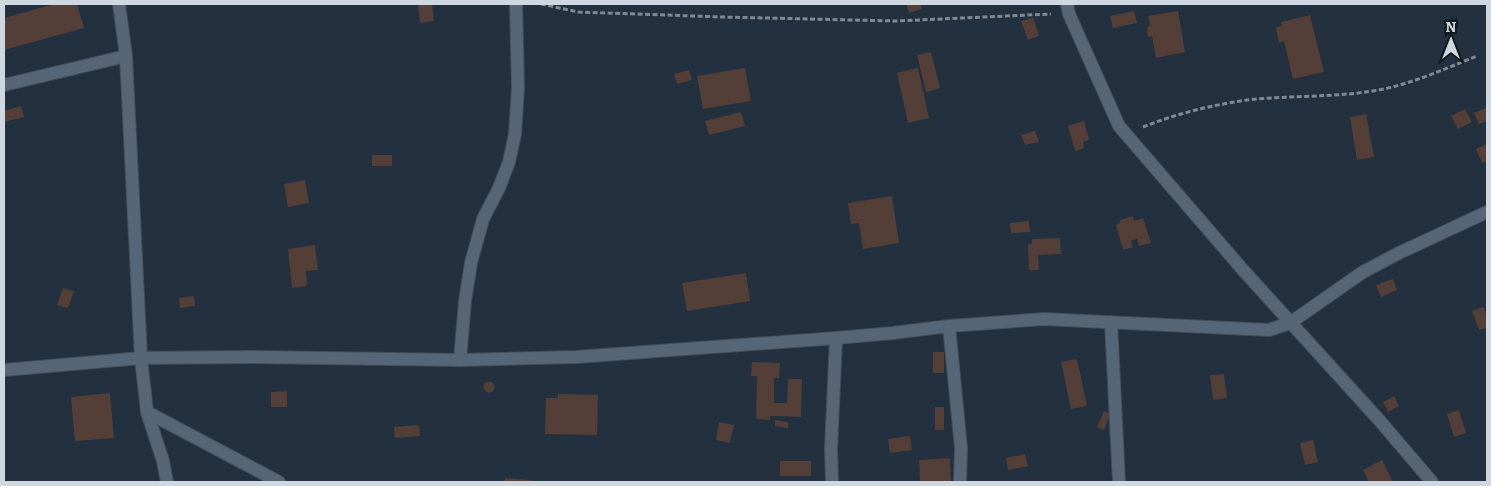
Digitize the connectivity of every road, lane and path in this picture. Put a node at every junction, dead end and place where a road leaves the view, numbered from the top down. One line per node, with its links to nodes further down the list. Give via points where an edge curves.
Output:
1 (118, 4): 5 (street)
2 (516, 4): 15 (street, via 518,88 515,134 509,162 483,219 471,263)
3 (541, 4): 4 (path, via 578,12 857,20)
4 (1068, 9): 8 (street, via 1119,126)
5 (126, 56): 7 (street); 14 (street)
6 (1477, 56): 8 (path, via 1420,79 1384,89 1216,105)
7 (4, 85)
8 (1127, 134): 11 (street)
9 (1487, 212): 11 (street, via 1363,272)
10 (1111, 322): 11 (street, via 1269,330); 12 (street, via 1044,319); 22 (street)
11 (1290, 323): 23 (street)
12 (949, 326): 13 (street); 21 (street, via 961,448)
13 (836, 338): 15 (street, via 576,357); 20 (street, via 830,449)
14 (141, 358): 15 (street); 16 (street); 17 (street)
15 (460, 360)
16 (4, 370)
17 (147, 412): 18 (street); 19 (street)
18 (167, 482)
19 (279, 482)
20 (832, 482)
21 (960, 482)
22 (1119, 482)
23 (1432, 482)

